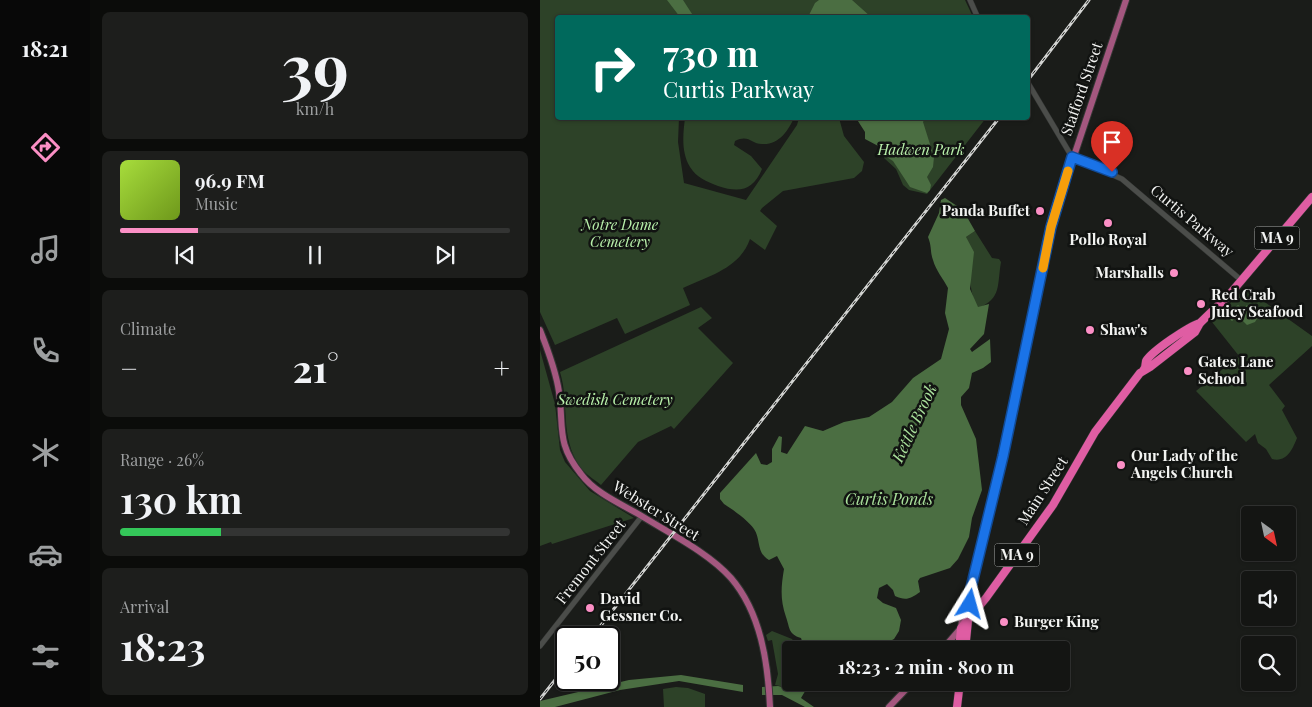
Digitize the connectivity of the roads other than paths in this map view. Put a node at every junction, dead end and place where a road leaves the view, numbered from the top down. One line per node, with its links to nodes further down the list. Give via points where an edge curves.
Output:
1 (970, 0): 3 (street)
2 (1126, 0): 5 (main road, Stafford Street)
3 (977, 15)
4 (1030, 87): 5 (street)
5 (1072, 157): 7 (street, Curtis Parkway, via 1122,179); 10 (main road, Stafford Street, via 1051,227)
6 (1312, 197): 7 (highway, Main Street / MA 9)
7 (1241, 280): 11 (highway, Main Street / MA 9, via 1200,323 1192,325 1146,361 1144,369 1095,432 1056,500)
8 (540, 330): 9 (main road, Webster Street, via 557,382 561,434 566,452 591,484)
9 (642, 516): 17 (street, Fremont Street); 20 (main road, Webster Street, via 712,562 736,585 756,622)
10 (969, 599): 11 (main road); 12 (main road, Stafford Street); 13 (main road, Stafford Street, via 964,601)
11 (982, 603): 12 (highway, Main Street / MA 9)
12 (969, 619): 13 (highway, Main Street / MA 9); 16 (highway)
13 (961, 628): 14 (main road, Main Street); 15 (highway)
14 (950, 641)
15 (960, 641)
16 (967, 641)
17 (540, 646)
18 (904, 691): 21 (main road)
19 (959, 691): 22 (highway)
20 (770, 707)
21 (889, 707)
22 (957, 707)

